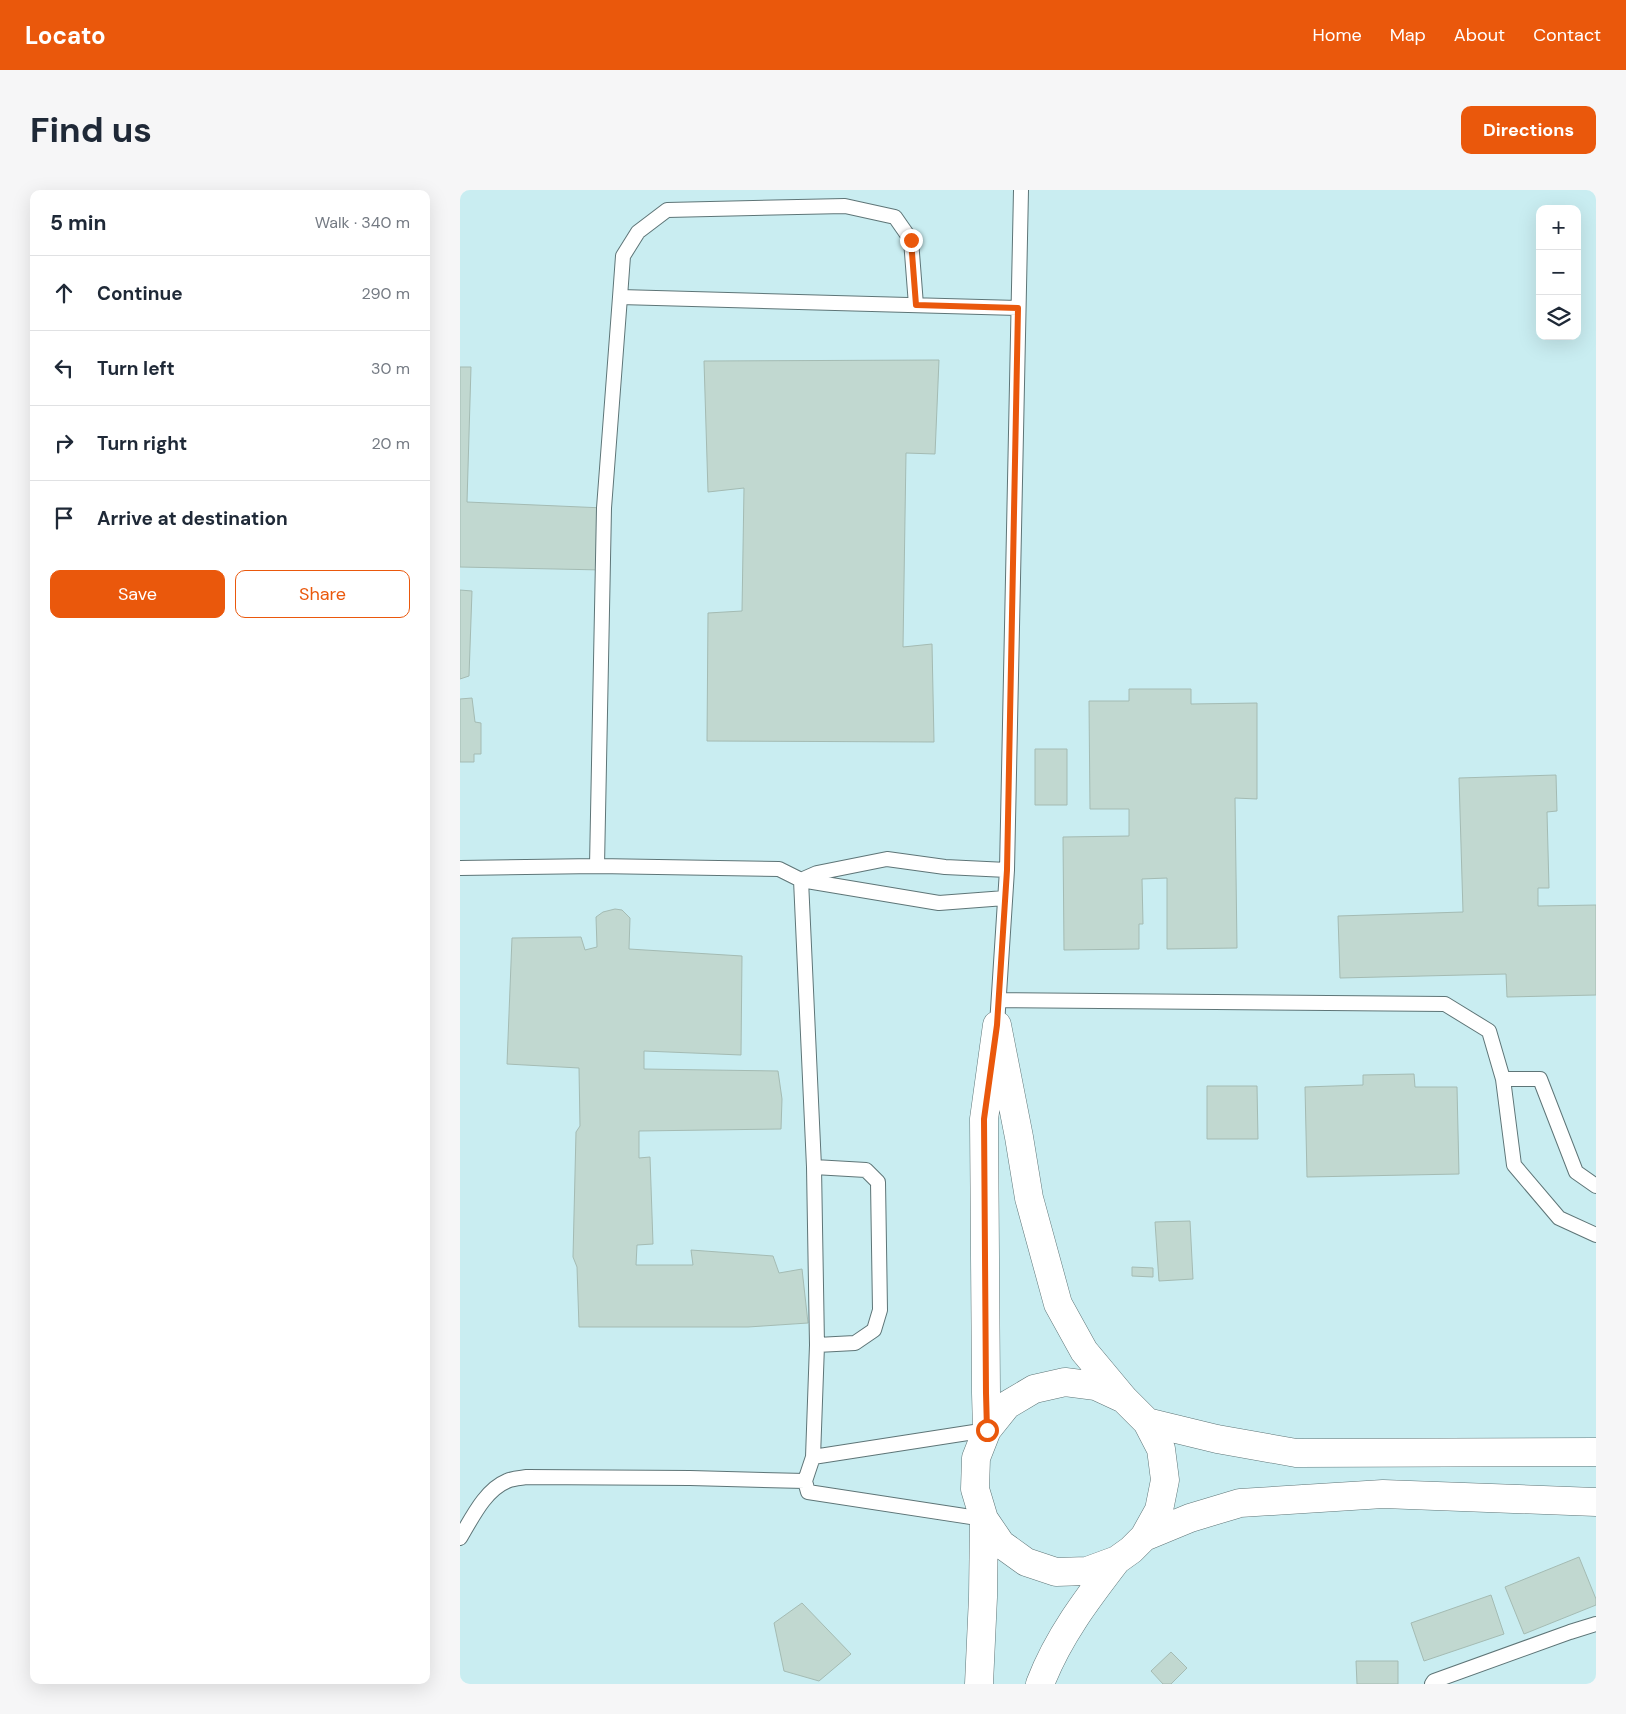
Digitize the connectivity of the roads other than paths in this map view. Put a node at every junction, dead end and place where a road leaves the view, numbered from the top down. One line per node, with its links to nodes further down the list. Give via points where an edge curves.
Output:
1 (1021, 190): 4 (lane)
2 (620, 297): 3 (lane); 3 (lane, via 623,256 638,232 667,210 845,206 894,217 911,240); 5 (lane, via 604,508)
3 (916, 305): 4 (lane)
4 (1018, 308): 7 (lane)
5 (597, 866): 6 (lane); 8 (lane, via 779,869)
6 (460, 868)
7 (1007, 870): 8 (lane, via 945,867 887,859 817,873); 9 (lane)
8 (801, 880): 9 (lane, via 939,903); 12 (lane)
9 (1005, 898): 10 (lane)
10 (998, 1012): 11 (lane, via 1445,1004 1489,1031); 16 (street, via 1029,1198 1058,1304 1084,1351); 18 (street, via 984,1119)
11 (1503, 1078): 13 (lane, via 1540,1079 1576,1172); 14 (lane, via 1514,1165 1559,1218)
12 (814, 1167): 15 (lane); 15 (lane, via 866,1170 878,1182 879,1192 880,1310 874,1330 855,1343)
13 (1596, 1186)
14 (1596, 1235)
15 (817, 1345): 20 (lane)
16 (1124, 1399): 17 (street); 18 (street, via 1096,1386 1064,1382 1034,1389 1007,1406)
17 (1147, 1422): 19 (street, via 1217,1439 1296,1452); 24 (street, via 1161,1449 1165,1480 1159,1510)
18 (987, 1430): 20 (lane); 23 (street, via 976,1458 975,1481)
19 (1596, 1452)
20 (813, 1457): 21 (lane)
21 (805, 1481): 23 (lane, via 808,1492); 25 (lane, via 527,1477 507,1481 493,1490)
22 (1596, 1502): 24 (street, via 1383,1494 1240,1503 1190,1518)
23 (984, 1519): 26 (street, via 1001,1544 1026,1562 1056,1572 1087,1571); 28 (street)
24 (1144, 1537): 26 (street)
25 (460, 1538)
26 (1117, 1560): 29 (street, via 1075,1615)
27 (1596, 1624): 30 (lane)
28 (979, 1684)
29 (1040, 1684)
30 (1432, 1684)

